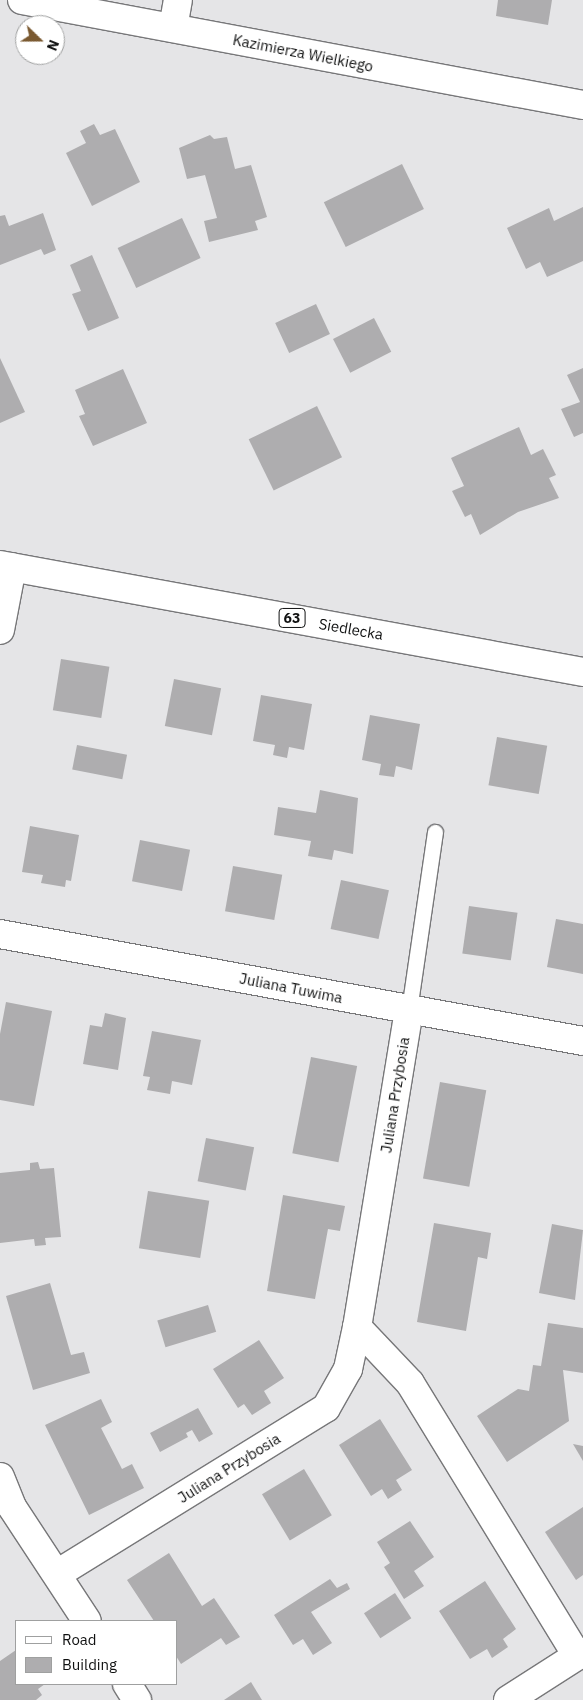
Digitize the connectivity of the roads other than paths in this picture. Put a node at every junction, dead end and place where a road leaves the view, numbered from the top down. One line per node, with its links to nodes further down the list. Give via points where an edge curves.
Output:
1 (22, 0): 3 (street, Kazimierza Wielkiego)
2 (178, 0): 3 (street)
3 (173, 28): 4 (street, Kazimierza Wielkiego)
4 (583, 105)
5 (6, 566): 6 (street); 7 (street, Siedlecka / 63)
6 (0, 630)
7 (583, 672)
8 (435, 832): 10 (lane)
9 (0, 934): 10 (street, Juliana Tuwima)
10 (408, 1010): 11 (street, Juliana Tuwima); 12 (street, Juliana Przybosia)
11 (583, 1041)
12 (357, 1327): 14 (street, Juliana Przybosia, via 348,1369 326,1408); 16 (street, via 410,1383)
13 (0, 1477): 14 (street, via 12,1508)
14 (57, 1574): 15 (street)
15 (86, 1620)
16 (580, 1654): 19 (street)
17 (128, 1685): 18 (street)
18 (137, 1700)
19 (508, 1700)

